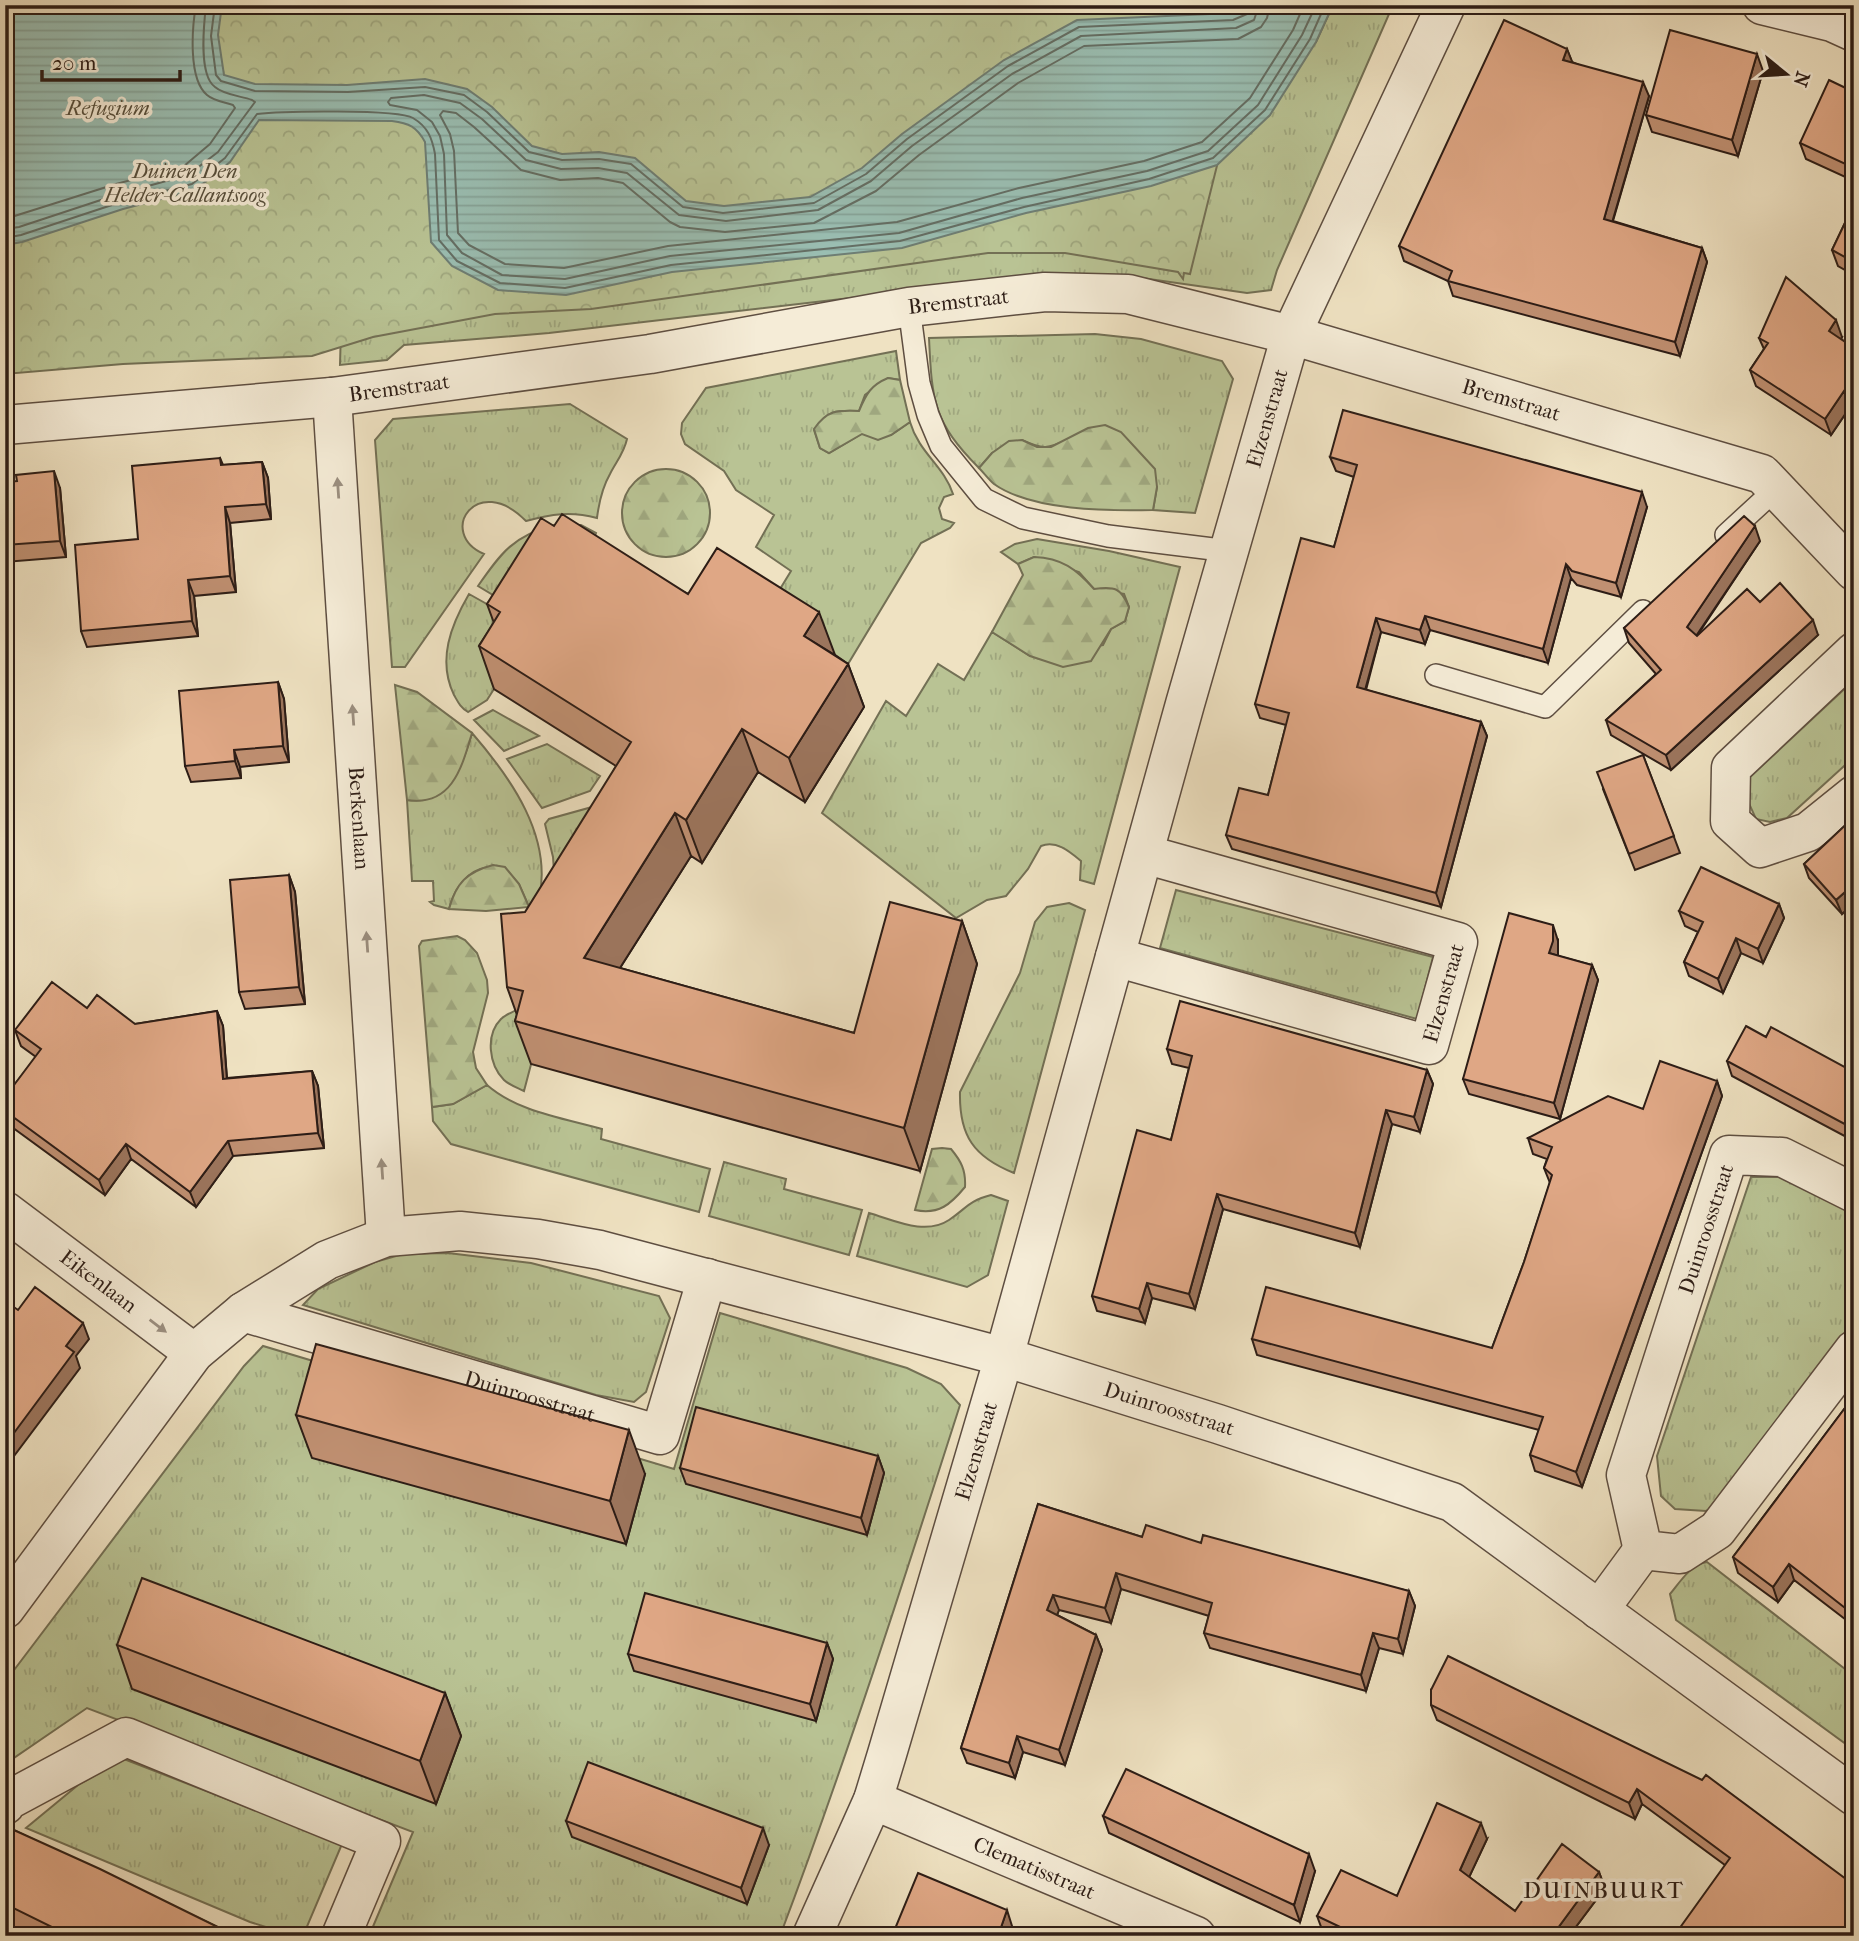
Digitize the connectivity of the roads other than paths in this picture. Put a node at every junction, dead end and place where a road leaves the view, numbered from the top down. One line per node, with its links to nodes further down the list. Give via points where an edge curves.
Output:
1 (1446, 5): 5 (street, Elzenstraat)
2 (1762, 5): 3 (street)
3 (1854, 32)
4 (909, 307): 5 (street, Bremstraat, via 1045,292 1128,294); 6 (street, Bremstraat, via 650,355); 9 (lane, via 928,415 941,446 984,499 1023,518 1108,536)
5 (1291, 335): 8 (street, Bremstraat, via 1762,474); 9 (street, Elzenstraat)
6 (332, 397): 7 (street, Bremstraat); 20 (street, Berkenlaan, one-way to 6)
7 (5, 425)
8 (1776, 489): 10 (lane); 11 (street, Bremstraat)
9 (1229, 551): 16 (street, Elzenstraat)
10 (1708, 552)
11 (1854, 571)
12 (1659, 597): 14 (lane, via 1545,707)
13 (1854, 652): 15 (street, via 1731,768 1730,821 1760,848 1808,832)
14 (1436, 675)
15 (1854, 795)
16 (1144, 854): 17 (street, Elzenstraat); 17 (street, Elzenstraat, via 1458,942 1440,1006 1429,1045)
17 (1115, 957): 25 (street, Elzenstraat)
18 (1854, 1193): 26 (street, Duinroosstraat, via 1782,1157 1729,1155 1626,1475)
19 (5, 1211): 24 (street, Eikenlaan, one-way to 24)
20 (386, 1237): 21 (street, Duinroosstraat, via 460,1231 538,1239); 22 (street, Duinroosstraat, via 327,1260)
21 (707, 1278): 22 (street, Duinroosstraat, via 660,1435); 25 (street, Duinroosstraat)
22 (243, 1312): 24 (street, Duinroosstraat)
23 (1854, 1350): 26 (street, via 1717,1530 1680,1554)
24 (194, 1353): 27 (street, Duinroosstraat)
25 (1004, 1357): 28 (street, Duinroosstraat, via 1452,1502); 30 (street, Elzenstraat)
26 (1643, 1550): 28 (street)
27 (5, 1609)
28 (1599, 1610): 29 (street, Duinroosstraat)
29 (1854, 1796)
30 (873, 1800): 33 (street, Elzenstraat); 34 (street, Clematisstraat)
31 (5, 1805): 32 (street, via 126,1737 381,1841)
32 (341, 1936)
33 (812, 1936)
34 (1196, 1936)

